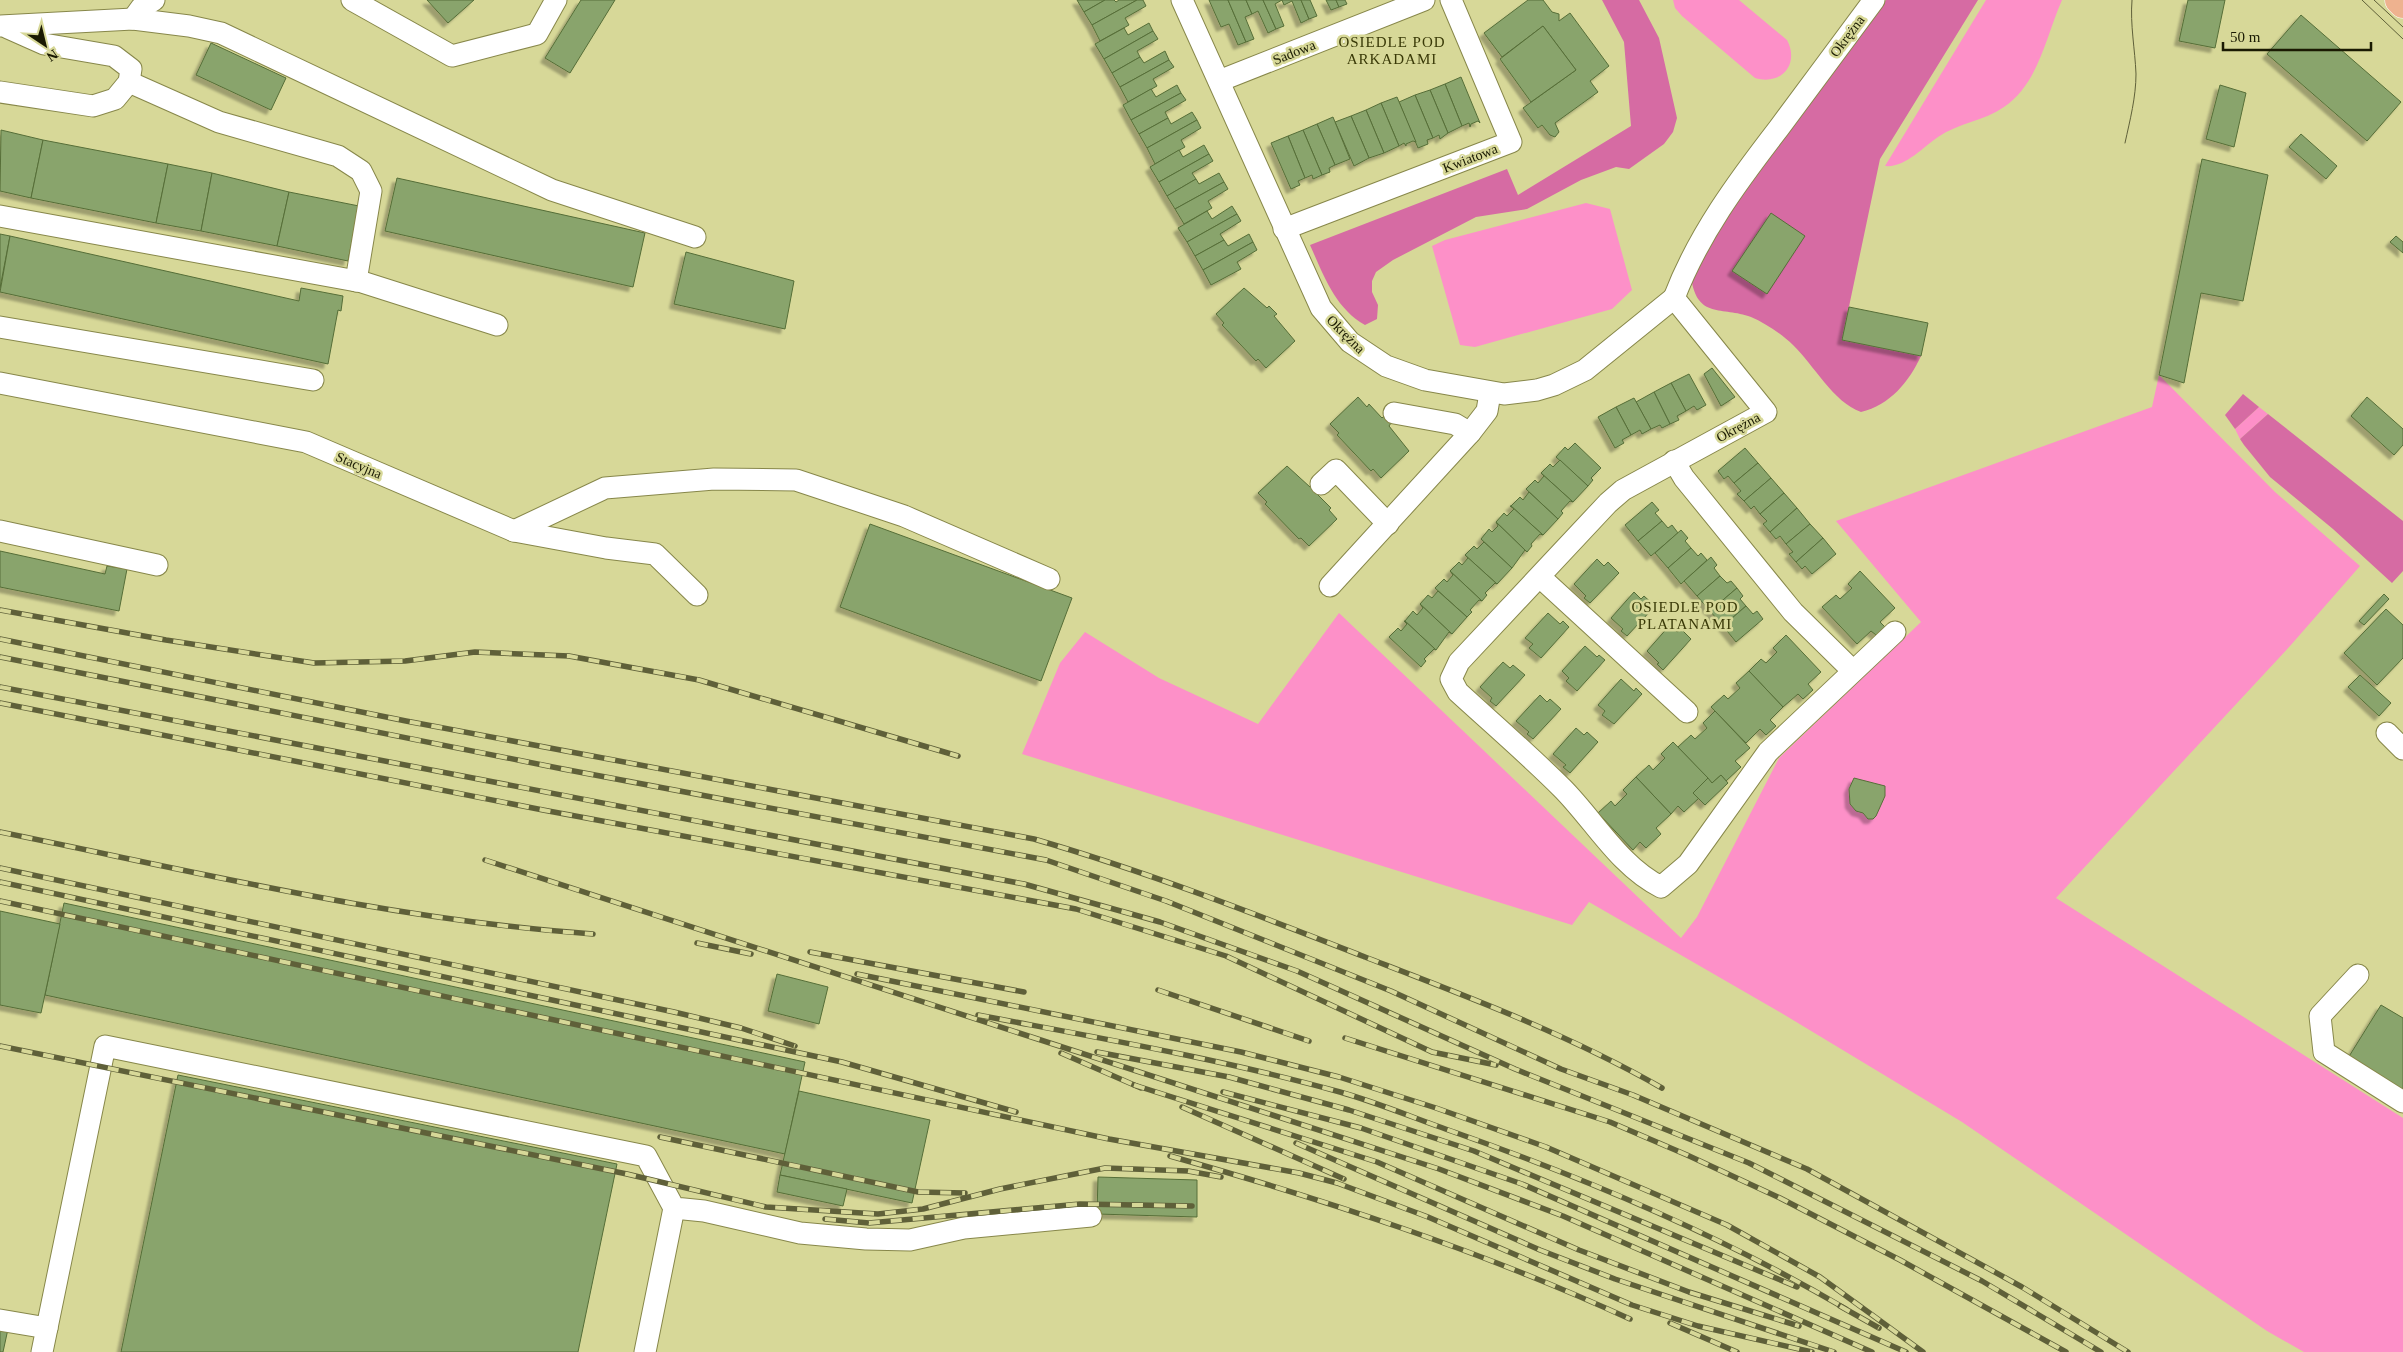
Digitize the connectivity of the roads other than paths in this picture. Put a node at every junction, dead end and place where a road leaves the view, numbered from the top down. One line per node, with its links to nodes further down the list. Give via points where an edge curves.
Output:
1 (154, 0): 10 (street, via 141,8)
2 (352, 0): 3 (street, via 452,56 537,34)
3 (556, 0)
4 (1182, 0): 12 (street, Okrężna)
5 (1424, 0): 12 (street, Sadowa)
6 (1451, 0): 16 (street, Kwiatowa, via 1511,142)
7 (1874, 0): 19 (street, Okrężna, via 1703,235)
8 (2399, 0): 9 (main road)
9 (2403, 4)
10 (133, 19): 11 (street); 17 (street, via 221,33 552,190)
11 (2, 26): 13 (street, via 44,44 114,56 131,69)
12 (1219, 81): 16 (street, Okrężna)
13 (129, 82): 14 (street, via 115,99 93,106); 18 (street, via 219,122 338,156 361,171 370,191)
14 (0, 92)
15 (0, 216): 18 (street)
16 (1284, 228): 24 (street, Okrężna, via 1321,308 1358,349 1411,376)
17 (695, 238)
18 (356, 281): 20 (street)
19 (1674, 298): 24 (street, Okrężna, via 1585,370 1538,390); 27 (street, Okrężna, via 1766,412)
20 (497, 325)
21 (0, 327): 22 (street)
22 (313, 380)
23 (0, 383): 31 (street, Stacyjna, via 306,442)
24 (1490, 393): 26 (street, via 1488,411)
25 (1394, 413): 26 (street, via 1455,424)
26 (1470, 433): 29 (street)
27 (1674, 461): 33 (street, Okrężna, via 1623,490); 38 (street, via 1684,478 1793,612)
28 (1320, 484): 29 (street, via 1336,470)
29 (1388, 524): 35 (street)
30 (0, 531): 32 (street)
31 (514, 531): 34 (street, via 605,488 714,479 796,480 904,516); 36 (street, Stacyjna, via 655,554)
32 (157, 565)
33 (1540, 577): 38 (street, Okrężna, via 1459,662 1451,679 1458,692 1563,789 1632,866 1661,887 1688,864 1768,752); 39 (street)
34 (1049, 579)
35 (1330, 586)
36 (697, 595)
37 (1895, 632): 38 (street)
38 (1852, 671)
39 (1687, 712)
40 (2387, 734): 41 (street)
41 (2403, 749)
42 (2358, 975): 43 (street, via 2320,1016 2324,1052)
43 (2403, 1102)
44 (674, 1208): 45 (street, via 704,1211 800,1233 866,1240 910,1240 964,1228); 47 (street, via 646,1156 106,1046); 49 (street)
45 (1091, 1216)
46 (0, 1320): 47 (street)
47 (47, 1328): 48 (street)
48 (42, 1352)
49 (645, 1352)

